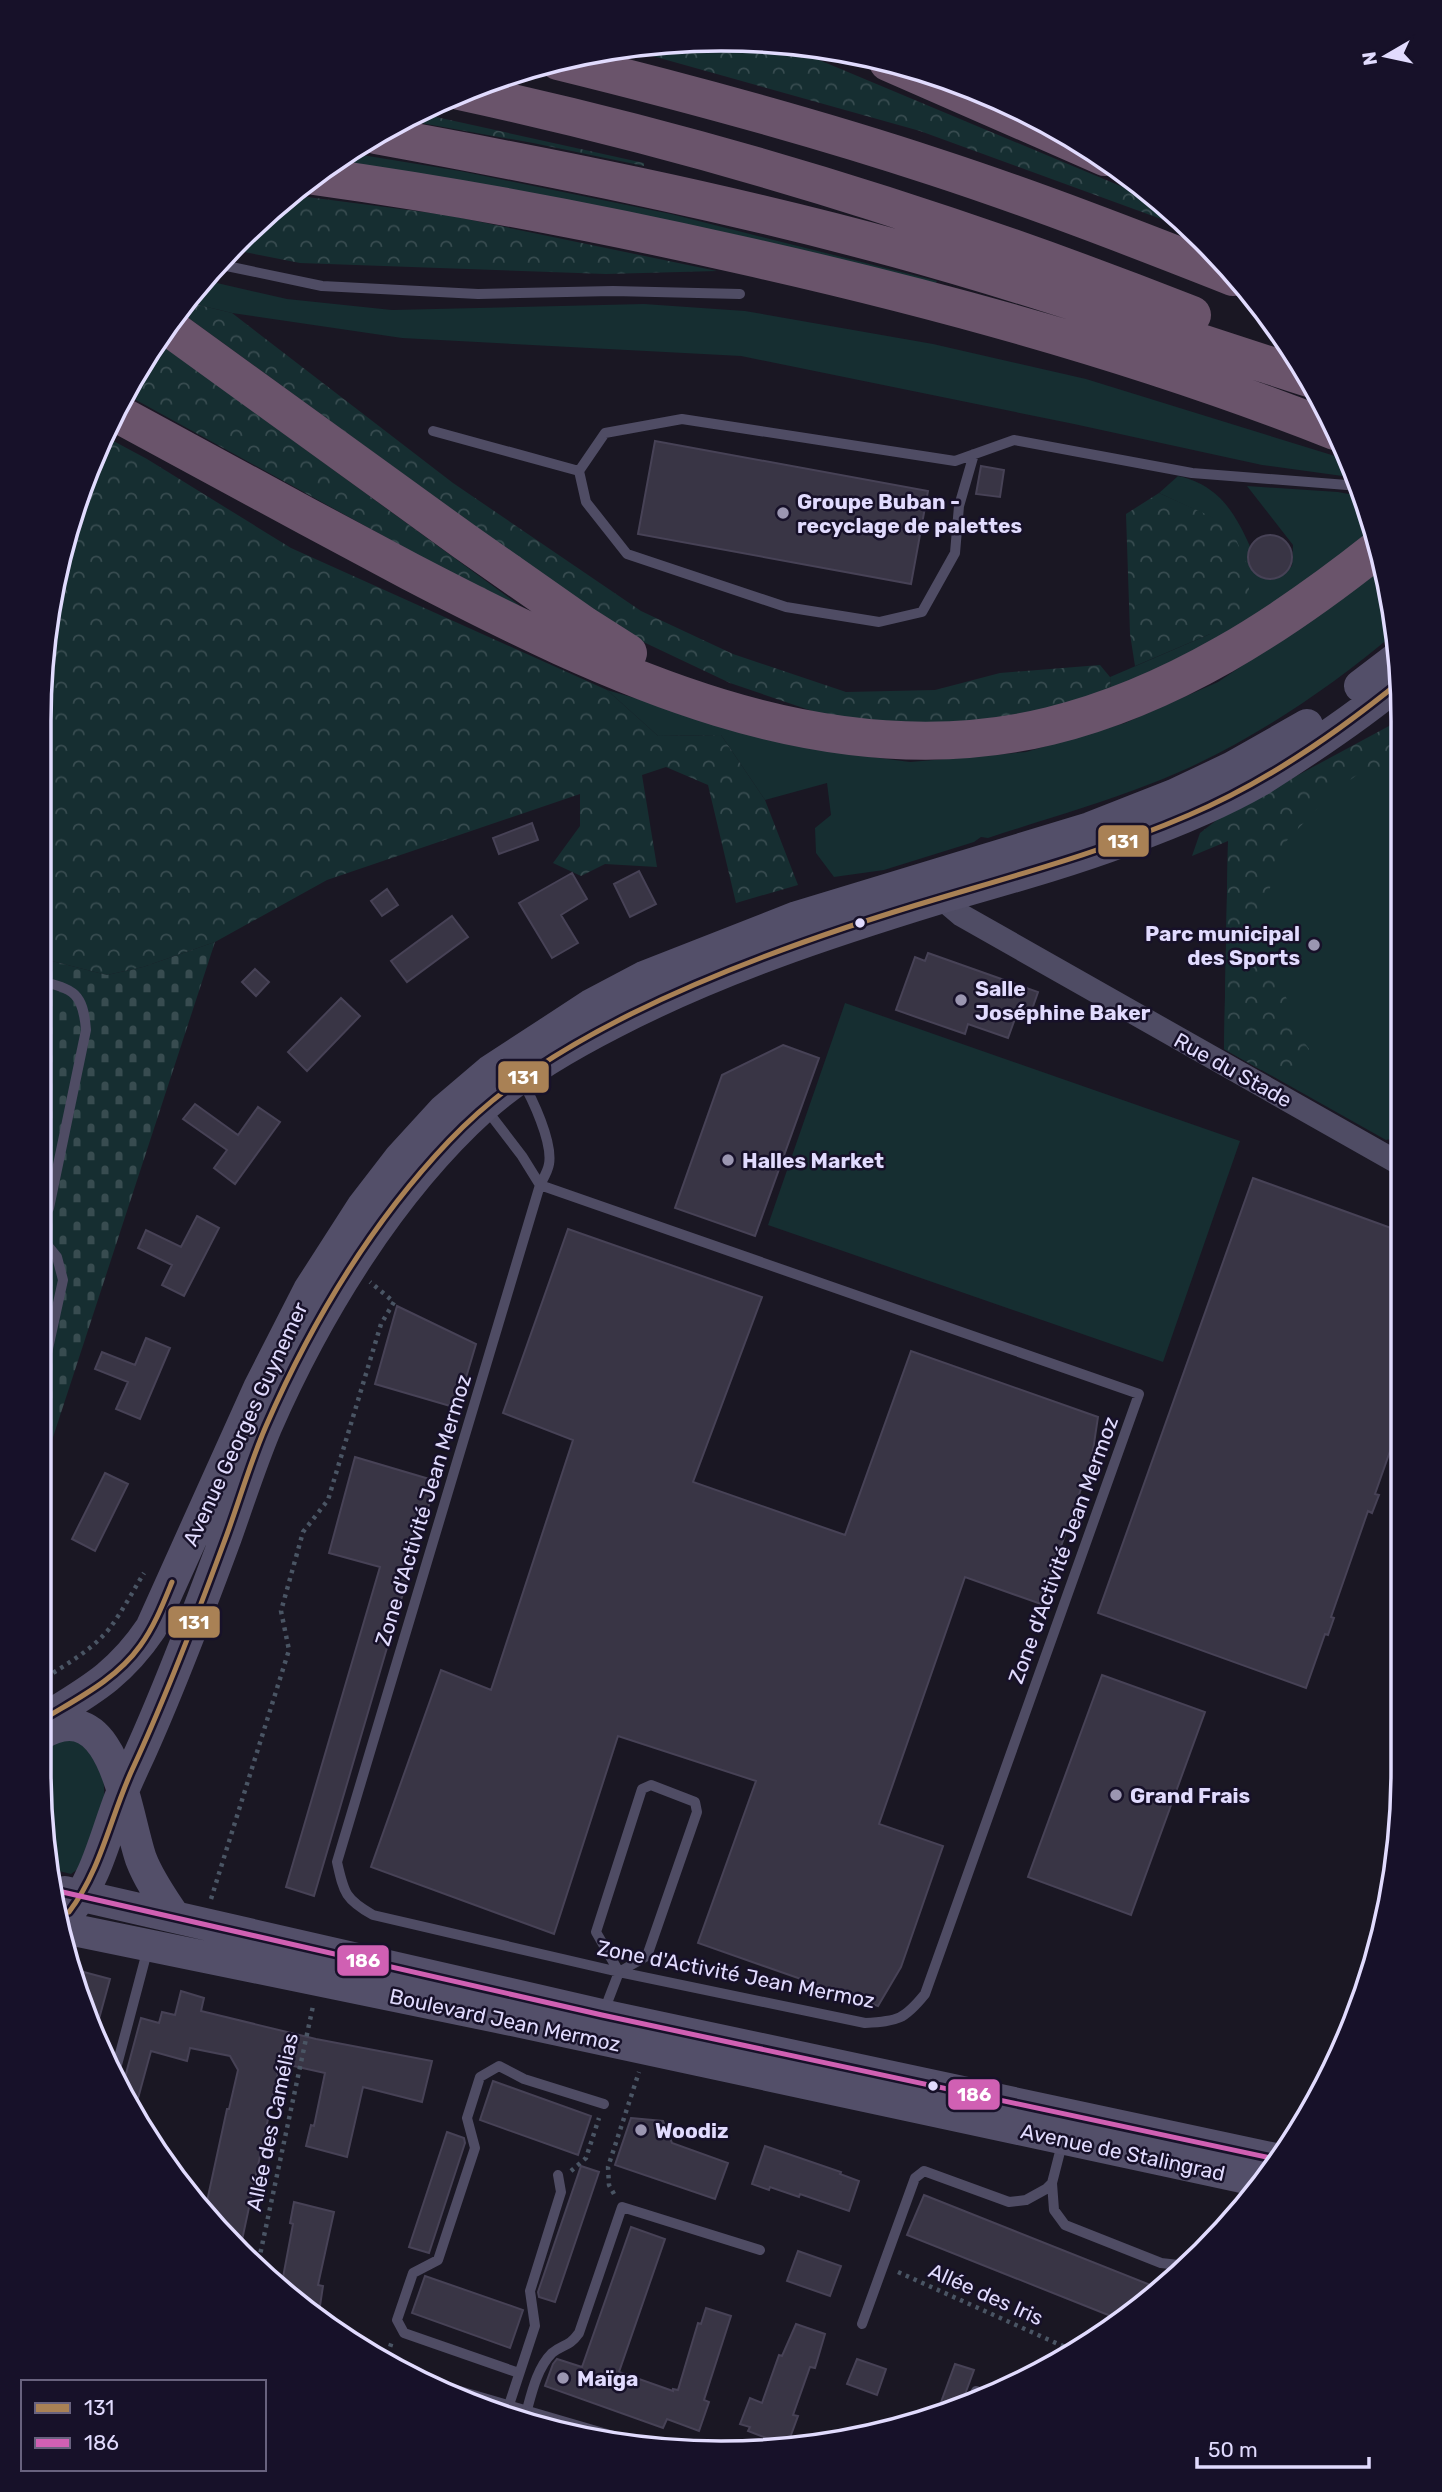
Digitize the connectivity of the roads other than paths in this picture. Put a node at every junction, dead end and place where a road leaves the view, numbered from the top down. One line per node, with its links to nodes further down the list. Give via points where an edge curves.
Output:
1 (579, 67): 6 (highway, via 775,118 935,167)
2 (480, 96): 9 (highway, via 611,126 861,197 1062,264)
3 (392, 138): 10 (highway, via 618,182 896,248 1027,285)
4 (329, 178): 12 (highway, via 627,229 875,286 1087,344)
5 (229, 266): 7 (lane, via 322,286 478,294 613,291)
6 (1216, 270)
7 (740, 295)
8 (176, 332): 20 (highway, via 594,632 670,675)
9 (1281, 353)
10 (1293, 373)
11 (124, 417): 20 (highway, via 493,614 690,699)
12 (1323, 427)
13 (433, 431): 15 (lane)
14 (974, 454): 15 (lane, via 955,461 682,419 605,433); 15 (lane, via 959,506 955,553 929,600 922,612 879,622 786,607 627,554 586,502); 16 (lane, via 1014,440 1192,473)
15 (579, 471)
16 (1348, 485)
17 (1370, 555): 20 (highway, via 1239,646 1161,687 1078,718 1014,733 947,741 893,741)
18 (1389, 664): 21 (main road, Avenue Georges Guynemer, via 1298,731 1233,767)
19 (1390, 699): 21 (main road, Avenue Georges Guynemer, via 1255,783 1175,821 1037,871)
20 (814, 730)
21 (938, 888): 23 (main road, via 797,917); 24 (main road, Avenue Georges Guynemer, via 660,998); 27 (street, Rue du Stade, via 961,915)
22 (51, 983): 29 (lane, via 67,987 78,996 86,1030)
23 (621, 987): 24 (main road, via 536,1049); 26 (main road, Avenue Georges Guynemer, via 490,1071)
24 (521, 1078): 25 (main road, Avenue Georges Guynemer); 28 (lane, Zone d'Activité Jean Mermoz, via 547,1143 550,1164)
25 (484, 1107): 26 (main road); 28 (lane); 34 (main road, Avenue Georges Guynemer, via 425,1167 375,1232 293,1370 265,1429 176,1672)
26 (443, 1111): 32 (main road, Avenue Georges Guynemer, via 363,1206 309,1290 259,1388 151,1628 134,1654 110,1677)
27 (1391, 1159)
28 (540, 1185): 38 (lane, Zone d'Activité Jean Mermoz, via 337,1862 351,1903 373,1915); 38 (lane, Zone d'Activité Jean Mermoz, via 1139,1394 925,1994 909,2013 892,2022 865,2023)
29 (51, 1198)
30 (51, 1249): 31 (lane, via 63,1280)
31 (51, 1335)
32 (51, 1721)
33 (51, 1727): 34 (main road, via 68,1724 96,1735)
34 (123, 1790): 35 (main road, Avenue Georges Guynemer); 36 (main road, via 150,1878)
35 (67, 1915): 36 (main road, Boulevard Jean Mermoz); 37 (main road, Boulevard Jean Mermoz)
36 (188, 1919): 39 (main road, Boulevard Jean Mermoz)
37 (148, 1945): 40 (lane); 41 (main road, Boulevard Jean Mermoz, via 646,2049)
38 (619, 1972): 38 (lane, via 648,1956 697,1812 695,1802 650,1785 642,1789 596,1932); 39 (lane)
39 (602, 2015): 41 (main road, Boulevard Jean Mermoz)
40 (118, 2062)
41 (914, 2094): 43 (main road, Avenue de Stalingrad); 44 (main road, Avenue de Stalingrad)
42 (604, 2104): 51 (lane, via 524,2079 499,2066 480,2077 467,2119 475,2148 438,2260 414,2273 397,2320 404,2333)
43 (1063, 2138): 45 (main road, Avenue de Stalingrad); 47 (lane)
44 (1268, 2158)
45 (1253, 2179)
46 (558, 2180): 51 (lane, via 561,2192 530,2291 535,2326)
47 (1052, 2183): 49 (lane, via 1054,2210 1065,2225); 50 (lane, via 1026,2200 1009,2202 924,2171 915,2178)
48 (760, 2250): 53 (lane, via 622,2207 579,2333 544,2362)
49 (1174, 2265)
50 (862, 2324)
51 (519, 2373): 52 (lane)
52 (516, 2409)
53 (518, 2410)

